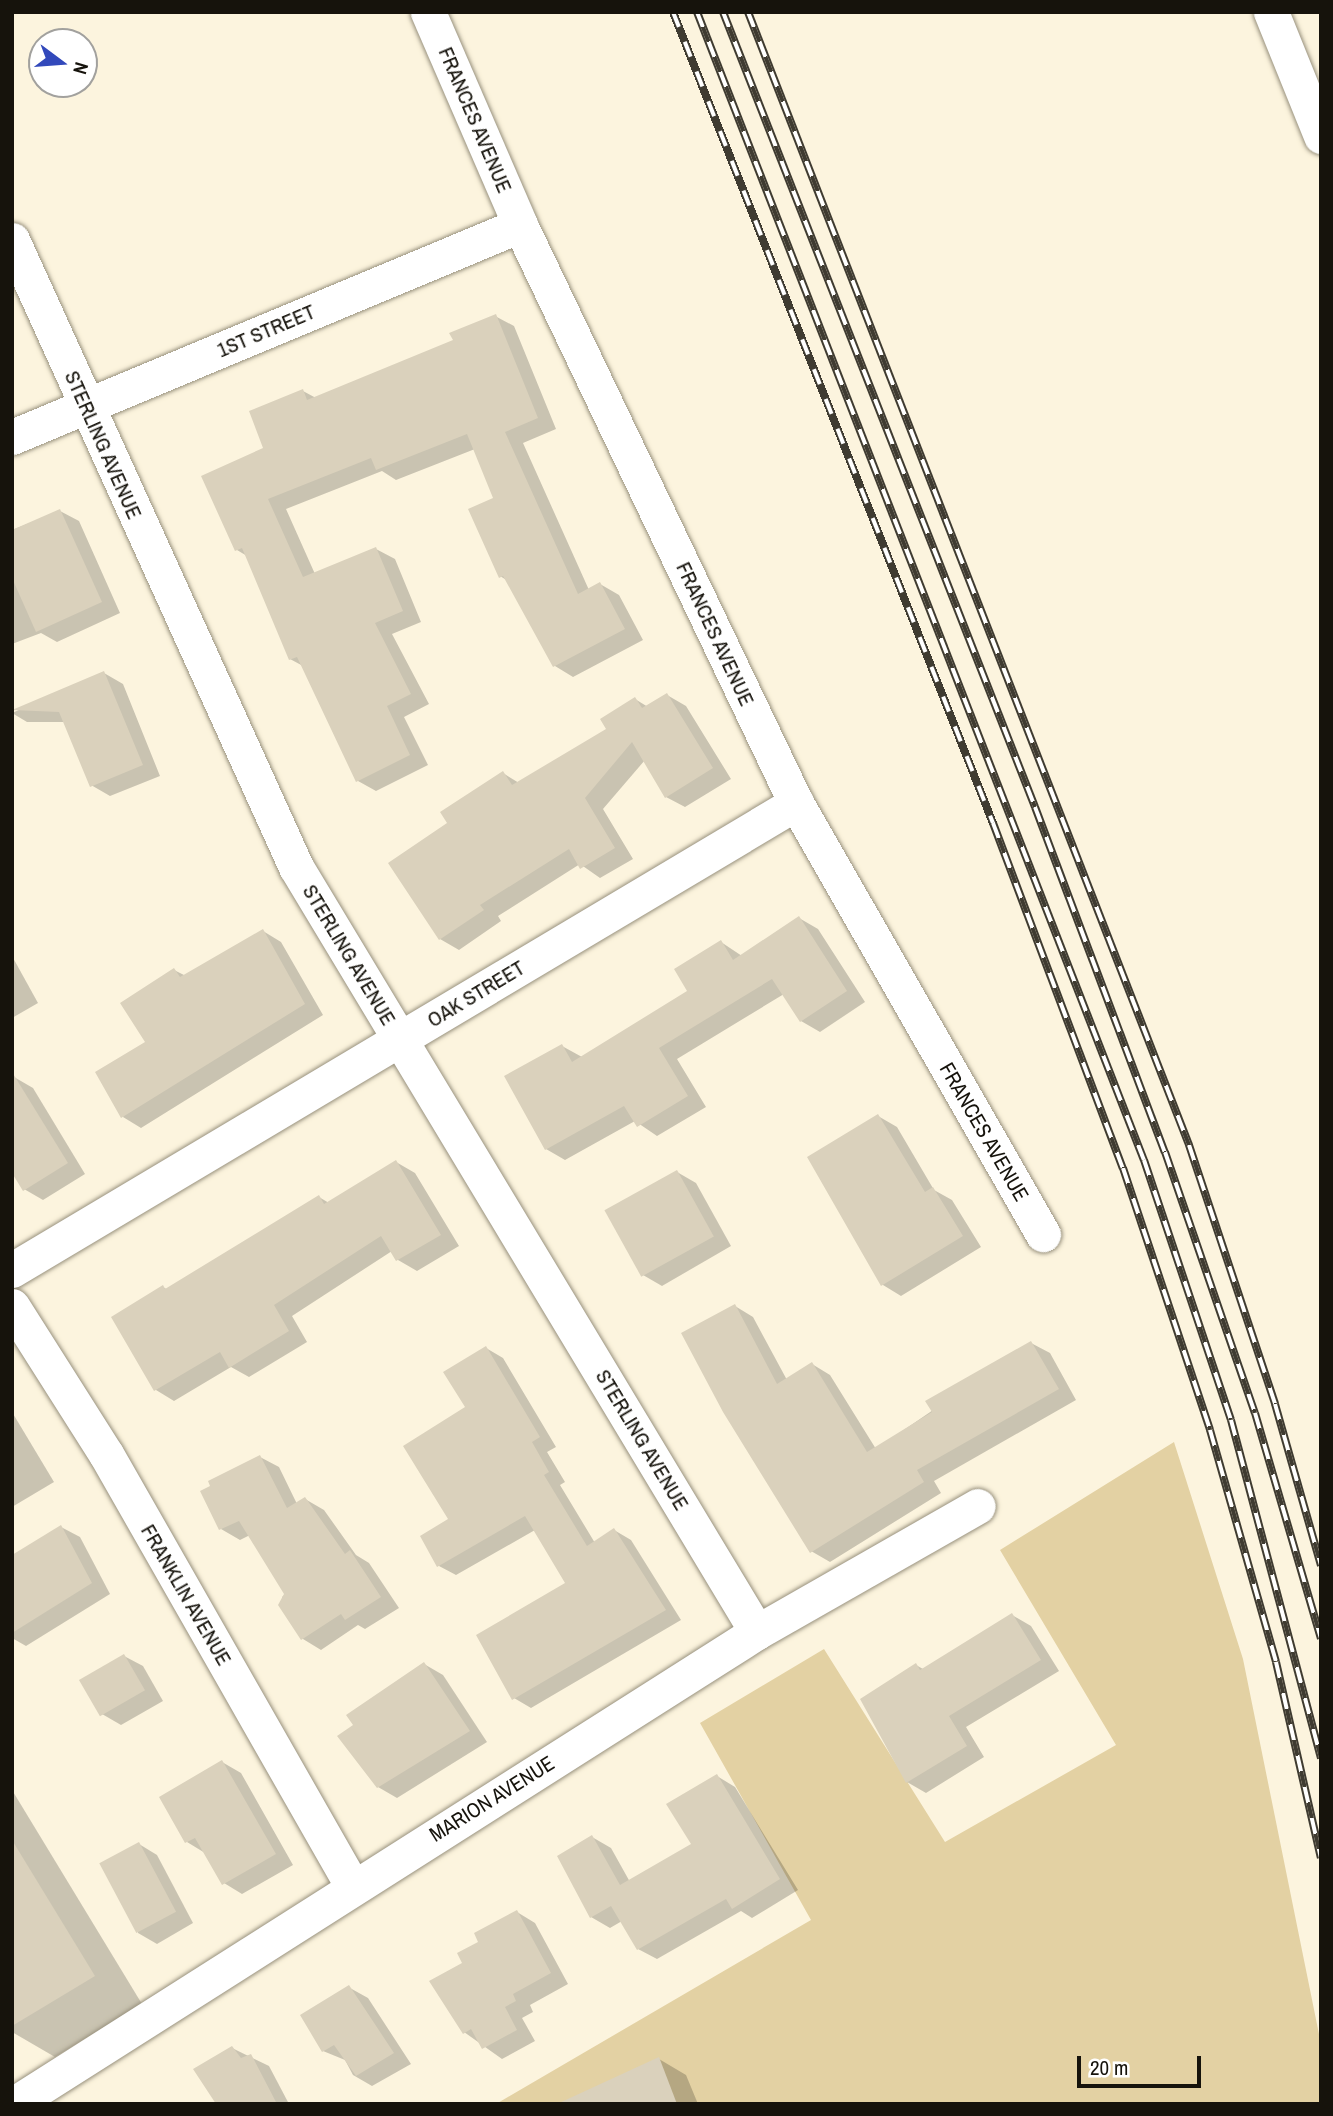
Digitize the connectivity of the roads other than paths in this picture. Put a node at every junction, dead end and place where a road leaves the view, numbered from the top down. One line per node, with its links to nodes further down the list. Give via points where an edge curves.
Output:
1 (428, 12): 4 (street, FRANCES AVENUE)
2 (1271, 12): 3 (street)
3 (1321, 136)
4 (520, 225): 6 (street, 1ST STREET); 8 (street, FRANCES AVENUE)
5 (12, 240): 6 (street, STERLING AVENUE)
6 (85, 406): 7 (street, 1ST STREET); 9 (street, STERLING AVENUE, via 296,867)
7 (12, 437)
8 (796, 803): 9 (street, OAK STREET); 10 (street, FRANCES AVENUE)
9 (400, 1039): 11 (street, OAK STREET); 14 (street, STERLING AVENUE)
10 (1043, 1234)
11 (12, 1270)
12 (12, 1306): 15 (street, FRANKLIN AVENUE, via 106,1454)
13 (978, 1506): 14 (street, MARION AVENUE)
14 (757, 1632): 15 (street, MARION AVENUE)
15 (354, 1887): 16 (street, MARION AVENUE)
16 (14, 2104)

